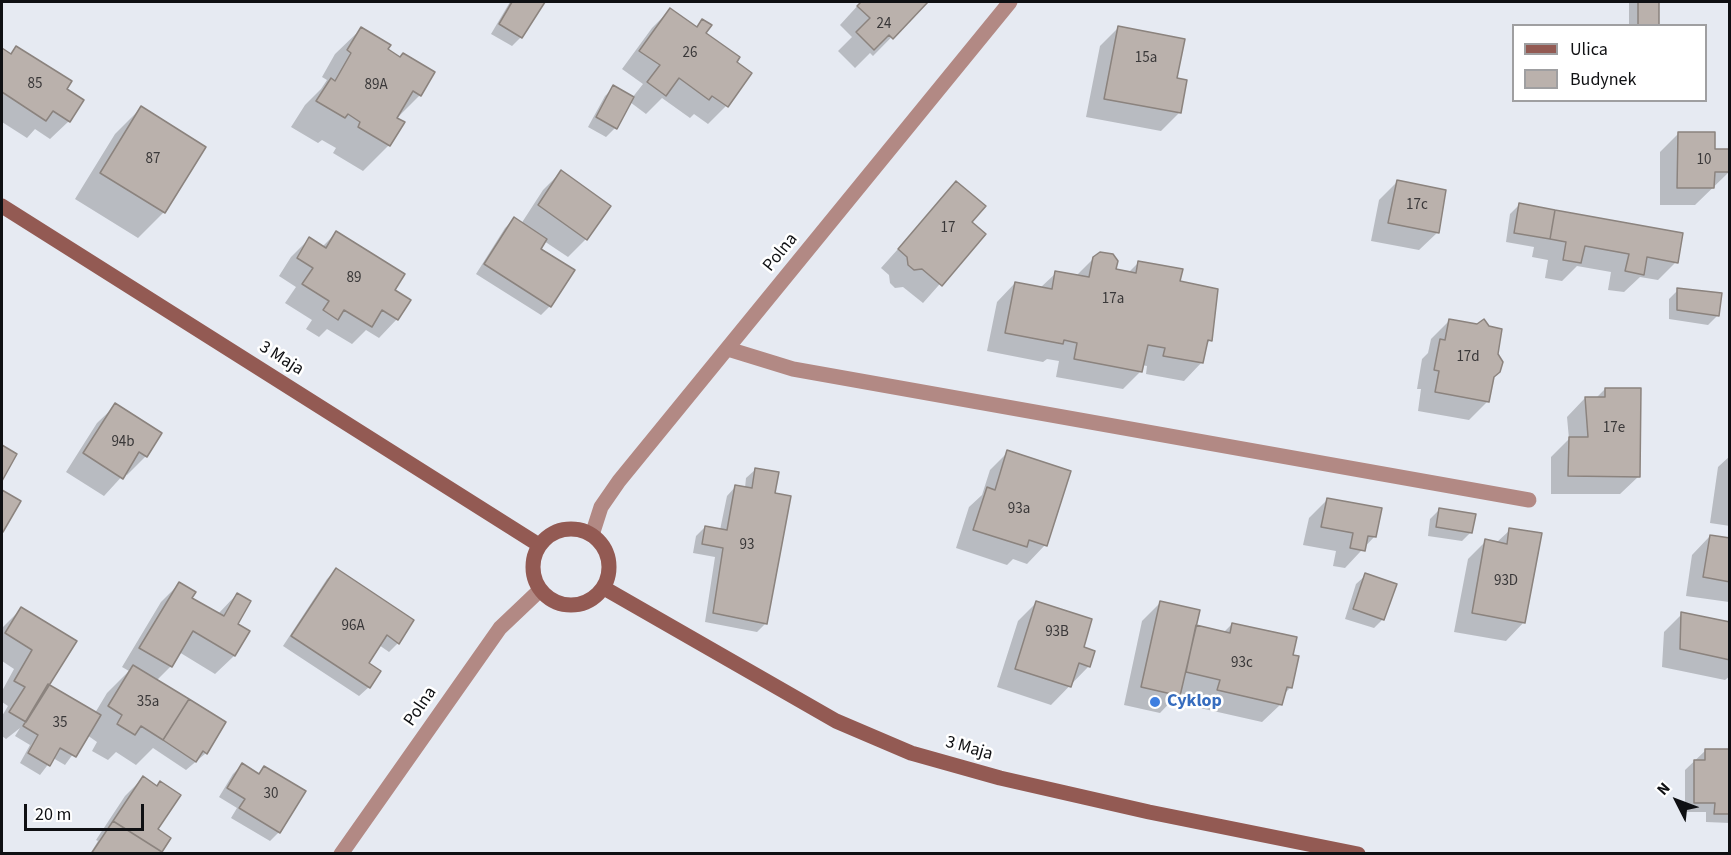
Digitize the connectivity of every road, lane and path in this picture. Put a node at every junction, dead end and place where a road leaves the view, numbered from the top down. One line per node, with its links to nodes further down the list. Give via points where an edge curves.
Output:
1 (1011, 2): 3 (street, Polna)
2 (2, 206): 6 (street, 3 Maja)
3 (728, 349): 4 (street, via 793,369); 5 (street, Polna, via 619,481 601,507)
4 (1529, 500)
5 (592, 535): 6 (street, via 581,530 558,530); 7 (street, via 607,553 608,577)
6 (539, 545): 8 (street, via 533,568)
7 (604, 588): 8 (street, via 585,603 572,605 551,601); 9 (street, 3 Maja, via 836,721 911,753 1000,778)
8 (540, 590): 10 (street, Polna, via 500,628)
9 (1333, 851): 11 (street, 3 Maja)
10 (341, 854)
11 (1358, 854)

